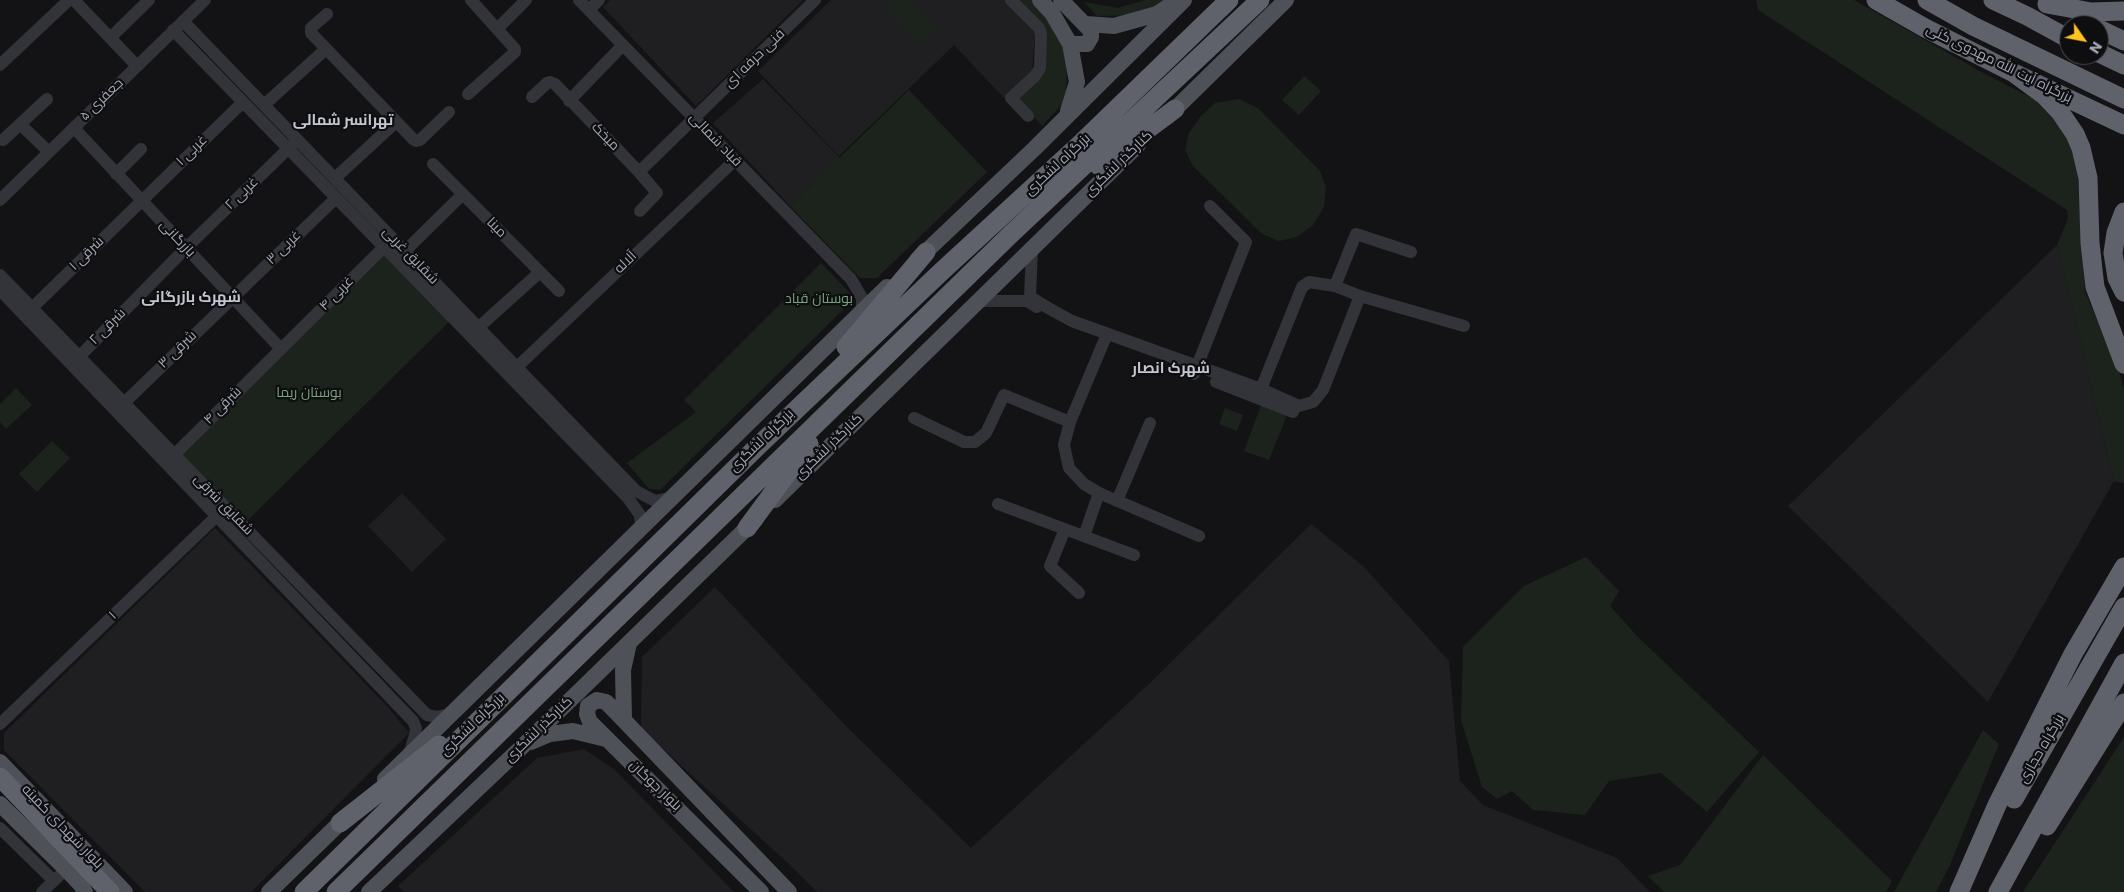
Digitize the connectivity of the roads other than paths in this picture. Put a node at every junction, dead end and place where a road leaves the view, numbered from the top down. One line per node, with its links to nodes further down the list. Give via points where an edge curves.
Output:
1 (69, 0): 43 (street)
2 (74, 0): 34 (street)
3 (149, 0): 34 (street)
4 (205, 0): 27 (street, جعفری ۵)
5 (471, 0): 30 (street)
6 (526, 0): 30 (street)
7 (580, 0): 22 (street, قباد شمالی)
8 (599, 0): 22 (street)
9 (815, 0): 59 (street, فنی حرفه ای)
10 (1011, 0): 57 (street, via 1041,34 1040,68 1011,98)
11 (1040, 0): 36 (main road, via 1052,13)
12 (1061, 0): 28 (main road)
13 (1178, 0): 28 (main road, via 1157,14 1140,20 1114,26)
14 (1184, 0): 56 (main road)
15 (1230, 0): 116 (highway, بزرگراه لشگری)
16 (1260, 0): 80 (highway, بزرگراه لشگری)
17 (1286, 0): 54 (main road, کنارگذر لشگری)
18 (1876, 0): 45 (highway, بزرگراه آیت الله مهدوی کنی)
19 (1927, 0): 46 (highway, بزرگراه آیت الله مهدوی کنی)
20 (1994, 0): 26 (highway)
21 (2043, 2): 23 (highway, via 2091,12); 25 (highway)
22 (589, 10): 37 (street, قباد شمالی)
23 (2124, 11)
24 (327, 14): 39 (street, via 310,31)
25 (2070, 15)
26 (2027, 16): 29 (highway); 32 (highway)
27 (183, 21): 31 (street, جعفری ۵); 53 (street, شقایق غربی)
28 (1086, 24): 36 (main road, via 1091,32 1090,41 1087,44)
29 (2059, 27)
30 (498, 28): 47 (street, via 516,49)
31 (173, 30): 44 (street, جعفری ۵); 52 (street, شقایق غربی)
32 (2059, 34)
33 (2109, 34): 35 (highway)
34 (110, 38): 44 (street)
35 (2124, 41)
36 (1070, 44): 56 (main road, via 1077,82)
37 (623, 45): 51 (street); 59 (street, قباد شمالی)
38 (2109, 46): 40 (highway)
39 (326, 49): 53 (street); 60 (street)
40 (2124, 52)
41 (2109, 58): 42 (highway)
42 (2124, 65)
43 (0, 66)
44 (137, 66): 63 (street, جعفری ۵)
45 (2014, 73): 62 (highway, بزرگراه آیت الله مهدوی کنی); 105 (highway, via 2044,95 2076,134 2088,178 2095,287)
46 (2075, 75): 50 (highway, بزرگراه آیت الله مهدوی کنی); 58 (highway, via 2099,101)
47 (468, 94)
48 (532, 97): 51 (street, میخک, via 550,82)
49 (47, 99): 61 (street)
50 (2124, 99)
51 (570, 101): 70 (street, میخک)
52 (243, 102): 65 (street, شقایق غربی); 76 (street, ۱ غربی)
53 (264, 105): 65 (street, شقایق غربی)
54 (1175, 109): 80 (highway); 83 (main road, کنارگذر لشگری)
55 (449, 112): 60 (street, via 416,141)
56 (1066, 115): 85 (main road)
57 (1028, 116)
58 (2124, 116)
59 (695, 118): 68 (street, قباد شمالی); 70 (street, فنی حرفه ای)
60 (396, 122): 72 (street)
61 (20, 124): 64 (street); 67 (street)
62 (2124, 125)
63 (74, 128): 67 (street, جعفری ۵); 71 (street, بازرگانی)
64 (3, 140)
65 (293, 144): 72 (street, شقایق غربی); 75 (street, شقایق غربی); 82 (street, ۲ غربی)
66 (141, 149): 71 (street)
67 (49, 152): 73 (street, جعفری ۵)
68 (735, 160): 89 (street, قباد شمالی); 106 (street, آلاله)
69 (432, 164): 74 (street, مینا)
70 (639, 172): 78 (street, میخک, via 657,194)
71 (116, 174): 76 (street, بازرگانی)
72 (335, 178): 81 (street, شقایق غربی)
73 (2, 194)
74 (463, 194): 84 (street); 87 (street, مینا)
75 (336, 198): 81 (street, شقایق غربی); 96 (street, ۳ غربی)
76 (142, 201): 82 (street, بازرگانی); 98 (street, ۱ شرقی)
77 (1210, 206): 107 (street, via 1246,242)
78 (640, 212)
79 (2124, 212): 94 (highway, via 2113,253 2117,278)
80 (1011, 234): 109 (highway, بزرگراه لشگری)
81 (388, 243): 84 (street, شقایق غربی); 103 (street, ۴ غربی); 110 (street, شقایق غربی)
82 (186, 248): 96 (street, بازرگانی); 104 (street, ۲ شرقی)
83 (1032, 249): 97 (main road, کنارگذر لشگری); 102 (street, via 1030,297)
84 (405, 251): 101 (street, شقایق غربی)
85 (926, 252): 90 (main road); 116 (highway)
86 (1411, 252): 91 (street, via 1356,234)
87 (540, 272): 93 (street, مینا); 101 (street)
88 (0, 275): 98 (street, شقایق شرقی)
89 (851, 279): 90 (street, via 870,289); 99 (street, via 862,298)
90 (888, 286): 99 (main road)
91 (1335, 286): 95 (street); 108 (street, via 1309,282 1302,287)
92 (0, 290): 104 (street, شقایق شرقی)
93 (559, 291)
94 (2124, 292)
95 (1360, 296): 100 (street); 112 (street, via 1323,390 1313,402)
96 (232, 298): 103 (street, بازرگانی); 111 (street, ۳ شرقی)
97 (978, 302): 102 (street, via 1027,301 1070,326); 125 (main road, کنارگذر لشگری)
98 (32, 308): 104 (street, شقایق شرقی)
99 (862, 311): 120 (main road)
100 (1464, 326)
101 (479, 327): 106 (street, شقایق غربی)
102 (1106, 337): 107 (street); 114 (street)
103 (281, 349): 117 (street, ۴ شرقی)
104 (75, 360): 111 (street, شقایق شرقی); 117 (street, شقایق شرقی)
105 (2124, 364)
106 (517, 367): 110 (street, شقایق غربی)
107 (1196, 370): 108 (street); 112 (street, via 1297,414 1302,412)
108 (1262, 389): 112 (street)
109 (845, 397): 125 (highway); 157 (highway, بزرگراه لشگری)
110 (542, 401): 119 (street, شقایق غربی)
111 (124, 403): 117 (street, شقایق شرقی)
112 (1299, 406)
113 (914, 418): 114 (street, via 964,442 975,442 986,433 1004,395)
114 (1070, 422): 118 (street, via 1064,445 1069,468 1084,484)
115 (1150, 423): 121 (street)
116 (758, 446): 135 (highway, بزرگراه لشگری)
117 (170, 458): 123 (street, شقایق شرقی)
118 (1100, 494): 121 (street); 127 (street)
119 (632, 495): 120 (street, via 655,501); 124 (street)
120 (675, 496): 124 (main road)
121 (1117, 501): 128 (street)
122 (998, 504): 126 (street)
123 (222, 512): 137 (street, شقایق شرقی, via 426,715 437,717); 139 (street, ۱); 142 (street, شقایق شرقی, via 413,721 416,728)
124 (641, 527): 137 (main road)
125 (747, 528): 133 (main road, کنارگذر لشگری)
126 (1065, 529): 127 (street); 131 (street, via 1050,566)
127 (1084, 536): 129 (street)
128 (1199, 536)
129 (1134, 555)
130 (2124, 568): 161 (highway, via 2073,654 1997,805)
131 (1079, 592)
132 (2124, 607): 161 (highway, بزرگراه حجازی)
133 (630, 642): 138 (main road, via 623,670); 141 (main road, کنارگذر لشگری)
134 (2124, 663): 152 (highway)
135 (522, 678): 146 (highway); 156 (highway, بزرگراه لشگری)
136 (2124, 703): 152 (highway, via 2031,851)
137 (454, 712): 142 (main road)
138 (624, 720): 140 (main road, بلوار چوگان, via 606,702 597,700 588,706 590,722); 160 (main road, بلوار چوگان)
139 (0, 724)
140 (606, 739): 141 (main road, via 573,731 550,734); 159 (main road, بلوار چوگان)
141 (526, 744): 158 (main road, کنارگذر لشگری)
142 (409, 755): 146 (main road)
143 (0, 762): 155 (main road, بلوار شهدای کمیته)
144 (0, 777): 154 (highway)
145 (2, 810): 148 (main road, بلوار شهدای کمیته)
146 (340, 823): 151 (main road)
147 (0, 828): 149 (street)
148 (66, 869): 149 (street); 150 (main road, بلوار شهدای کمیته)
149 (54, 881): 153 (street)
150 (85, 890)
151 (270, 890)
152 (1998, 891)
153 (42, 892)
154 (110, 892)
155 (125, 892)
156 (304, 892)
157 (336, 892)
158 (369, 892)
159 (761, 892)
160 (789, 892)
161 (1960, 892)

